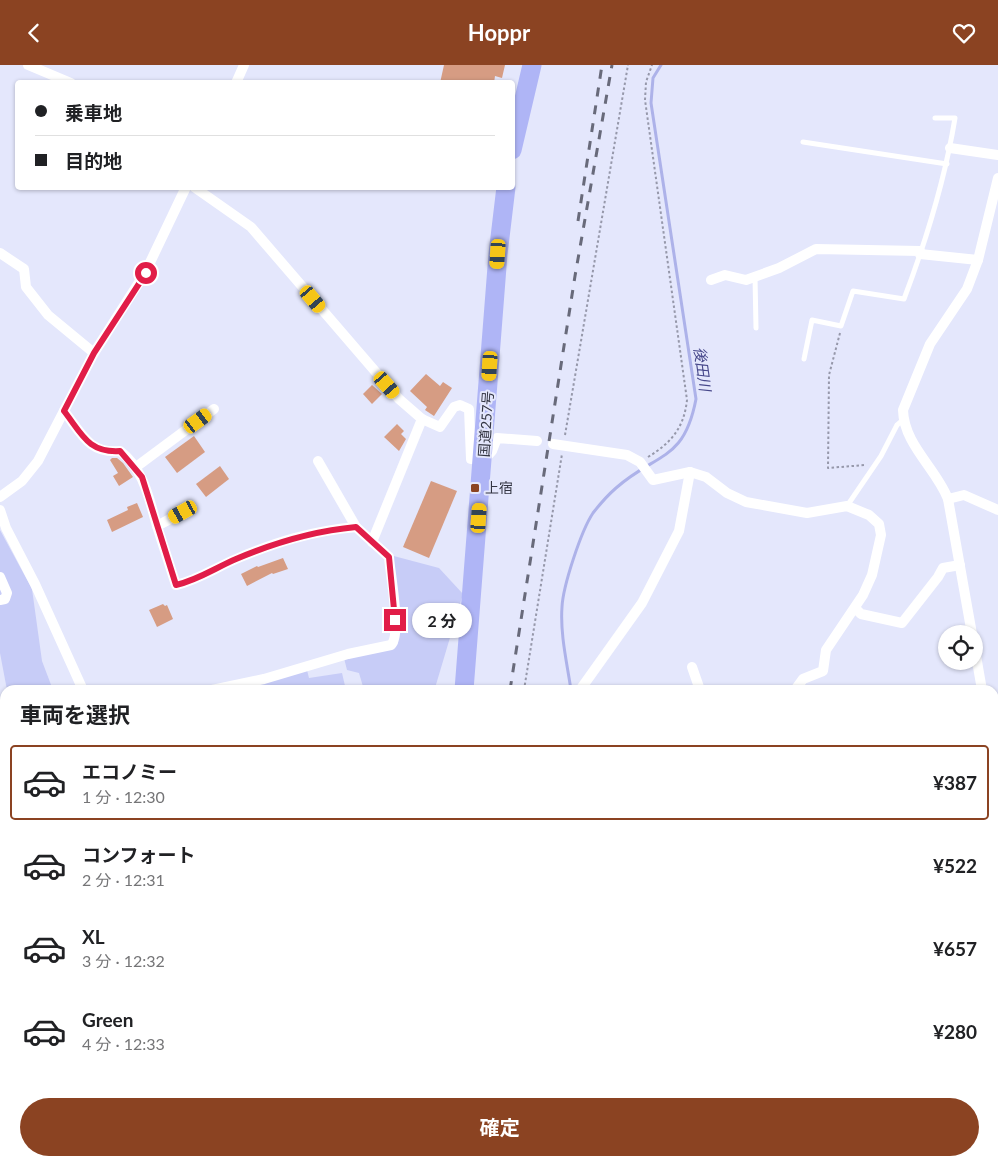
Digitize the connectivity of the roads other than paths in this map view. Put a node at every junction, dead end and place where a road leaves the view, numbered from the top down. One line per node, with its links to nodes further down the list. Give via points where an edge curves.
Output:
1 (28, 65): 4 (street)
2 (244, 65): 5 (street)
3 (532, 65): 7 (highway)
4 (64, 80)
5 (237, 80)
6 (935, 118): 9 (lane, via 955,118)
7 (515, 137)
8 (803, 142): 11 (lane)
9 (950, 149): 10 (street); 11 (lane)
10 (998, 155)
11 (947, 164): 16 (lane)
12 (998, 178): 18 (street)
13 (185, 190): 22 (street, via 146,273)
14 (198, 190): 26 (street, via 251,227 399,399)
15 (506, 190): 30 (highway, 国道257号, via 498,254)
16 (920, 252): 18 (street); 19 (street, via 816,249); 23 (lane, via 904,299 852,291 841,326 812,320)
17 (0, 253): 22 (street, via 24,269 26,287 48,315)
18 (978, 261): 27 (street, via 968,289 930,344 903,410)
19 (755, 277): 20 (street, via 746,280 725,275); 21 (lane)
20 (711, 280)
21 (756, 329)
22 (94, 353): 25 (street)
23 (804, 359)
24 (214, 409): 32 (street)
25 (64, 411): 32 (street, via 90,444 106,452 120,451); 34 (street, via 38,461 22,481)
26 (422, 419): 30 (street, via 440,427 454,407 469,409 471,459); 42 (street)
27 (903, 420): 35 (street); 36 (lane)
28 (537, 441): 30 (street, via 497,438)
29 (558, 445): 33 (street, via 627,455 640,462 653,479)
30 (484, 460): 52 (highway, 国道257号)
31 (318, 461): 41 (street)
32 (136, 467): 40 (street)
33 (690, 472): 36 (street, via 706,477 735,498 771,508 807,513); 53 (street, via 679,531 642,603)
34 (0, 497)
35 (948, 499): 38 (street, via 964,495); 43 (street)
36 (847, 506): 46 (street, via 869,515 879,524 881,535 872,575)
37 (0, 510): 50 (street)
38 (998, 510)
39 (183, 512): 40 (street)
40 (157, 526): 41 (street, via 176,585 290,539 318,531)
41 (356, 527): 42 (street)
42 (372, 542): 51 (street, via 389,557 395,620 395,639 391,645)
43 (960, 565): 46 (street, via 943,568 902,623 861,615); 47 (street)
44 (0, 577): 45 (street, via 7,593 5,599)
45 (0, 600)
46 (855, 608): 55 (street, via 826,650 823,671 803,679)
47 (970, 625)
48 (692, 667): 54 (street)
49 (979, 670): 56 (street)
50 (82, 685)
51 (236, 685)
52 (464, 685)
53 (584, 685)
54 (698, 685)
55 (799, 685)
56 (981, 685)

